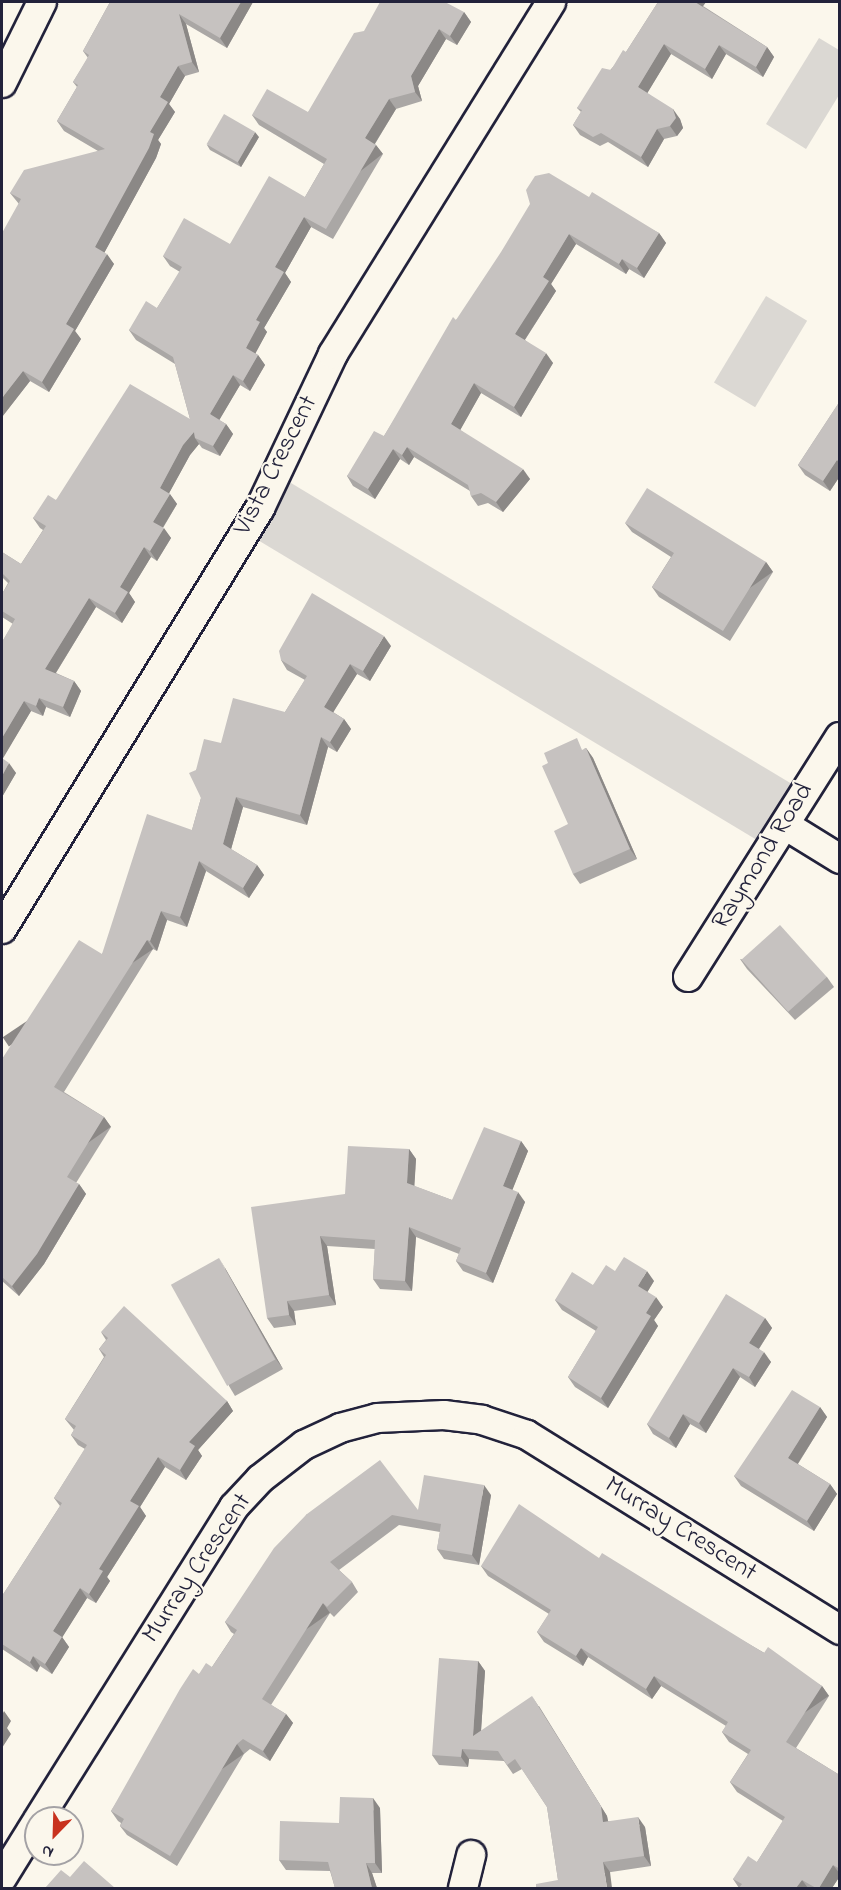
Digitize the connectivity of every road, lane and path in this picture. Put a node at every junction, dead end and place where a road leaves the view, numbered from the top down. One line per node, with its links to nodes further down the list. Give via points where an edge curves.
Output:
1 (42, 2): 3 (street)
2 (551, 2): 7 (street, Vista Crescent, via 333,354 260,508)
3 (2, 82)
4 (840, 737): 5 (street, Raymond Road)
5 (785, 825): 6 (street); 8 (street, Raymond Road)
6 (840, 859)
7 (2, 929)
8 (688, 977)
9 (840, 1630): 10 (street, Murray Crescent, via 527,1435 482,1420 444,1415 377,1418 340,1428 304,1445 260,1479 234,1507)
10 (47, 1806)
11 (24, 1842): 13 (street)
12 (471, 1855): 14 (street)
13 (2, 1878)
14 (463, 1888)

